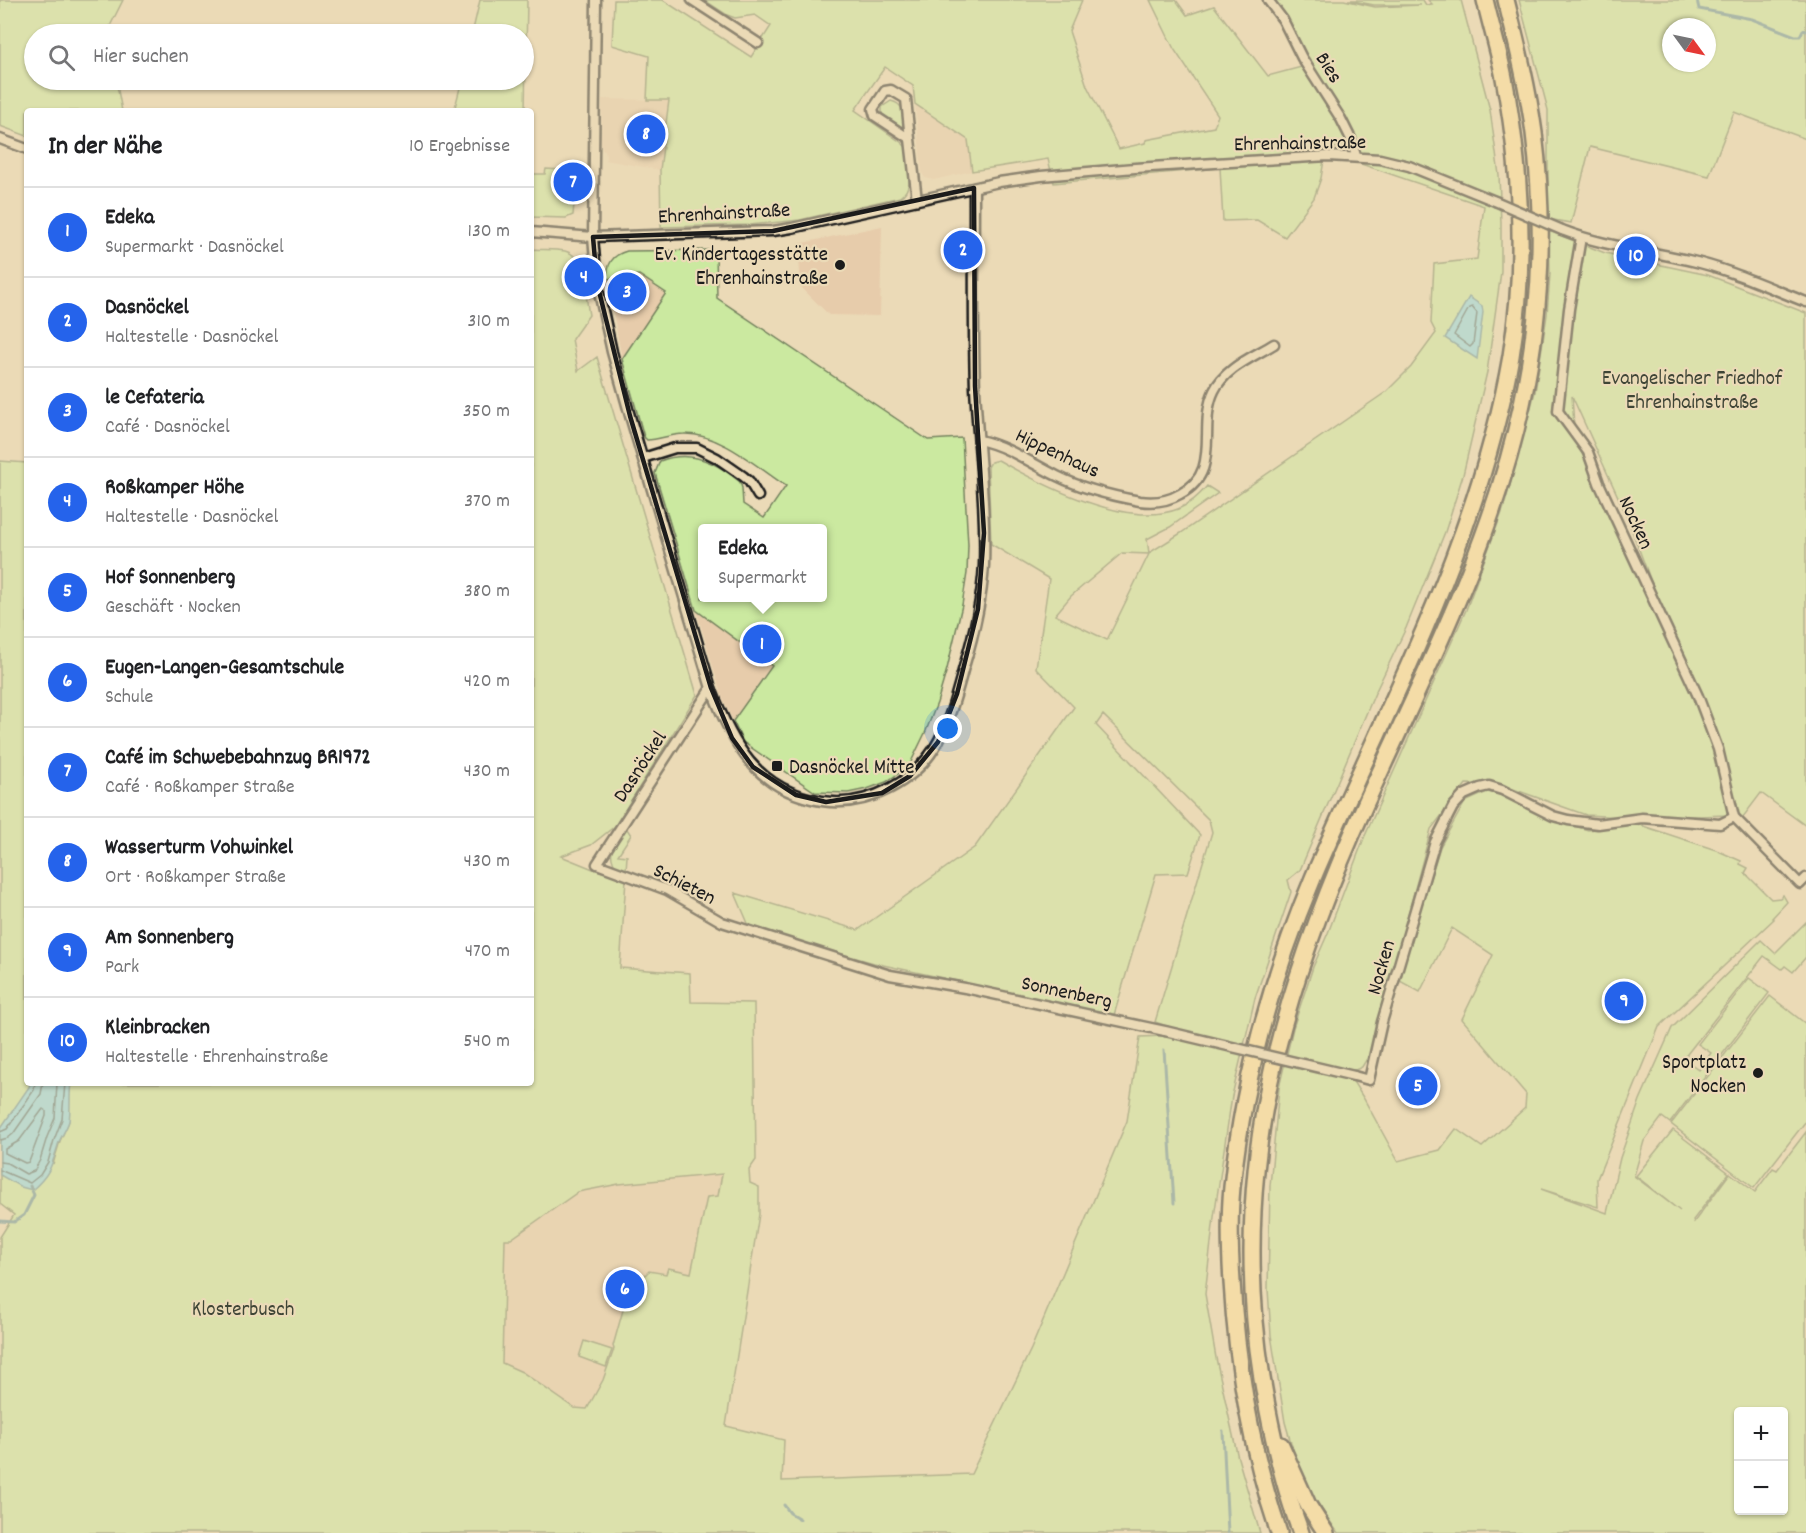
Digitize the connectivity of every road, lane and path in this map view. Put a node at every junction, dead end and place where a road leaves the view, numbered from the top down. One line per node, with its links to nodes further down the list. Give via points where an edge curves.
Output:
1 (596, 0): 14 (street)
2 (692, 0): 6 (street)
3 (1268, 0): 10 (street, Bies, via 1341,119)
4 (1485, 0): 28 (highway, via 1505,83 1518,200 1517,308 1502,404 1459,543 1311,882 1284,957 1250,1075 1236,1157 1231,1225 1235,1328 1247,1415)
5 (1506, 0): 27 (highway, via 1523,69 1538,187 1540,249 1532,355 1522,406 1479,547 1340,862 1303,956 1280,1032 1260,1126 1251,1230 1255,1336)
6 (758, 43)
7 (0, 139): 9 (street)
8 (910, 139): 8 (street, via 906,99 891,90 885,91 873,109 875,116); 12 (street)
9 (24, 148)
10 (1356, 156): 11 (street, Ehrenhainstraße, via 1135,168 1041,176); 15 (street, Ehrenhainstraße, bridge, via 1409,166)
11 (974, 188): 12 (street, Ehrenhainstraße); 18 (street)
12 (917, 200): 14 (street, Ehrenhainstraße, via 772,231)
13 (534, 232): 14 (street, Ehrenhainstraße)
14 (592, 237): 19 (street, via 612,352)
15 (1581, 237): 16 (street, Ehrenhainstraße, via 1718,268); 22 (street, Nocken, via 1558,411 1588,452 1698,696 1718,749)
16 (1806, 302)
17 (1274, 344): 18 (street, Hippenhaus, via 1221,381 1210,400 1202,471 1186,491 1170,499 1140,501 1088,488 998,444)
18 (979, 440): 21 (street, via 984,565 972,641 942,735 910,776 882,793 850,801 826,802 796,795 767,779 745,758)
19 (643, 458): 20 (street, via 675,448 697,448 743,476); 21 (street)
20 (758, 496)
21 (711, 688): 23 (street, Dasnöckel)
22 (1734, 817): 24 (street, via 1800,884); 26 (street, Nocken, via 1720,824 1642,818 1598,824 1553,816 1489,786 1464,795 1453,807 1435,842)
23 (597, 864): 25 (street, Schieten, via 667,890 722,922)
24 (1806, 878)
25 (758, 934): 26 (street, Sonnenberg, bridge, via 890,975 1165,1031)
26 (1369, 1080)
27 (1269, 1423): 29 (highway); 30 (highway, via 1308,1505)
28 (1279, 1532)
29 (1301, 1533)
30 (1326, 1533)

